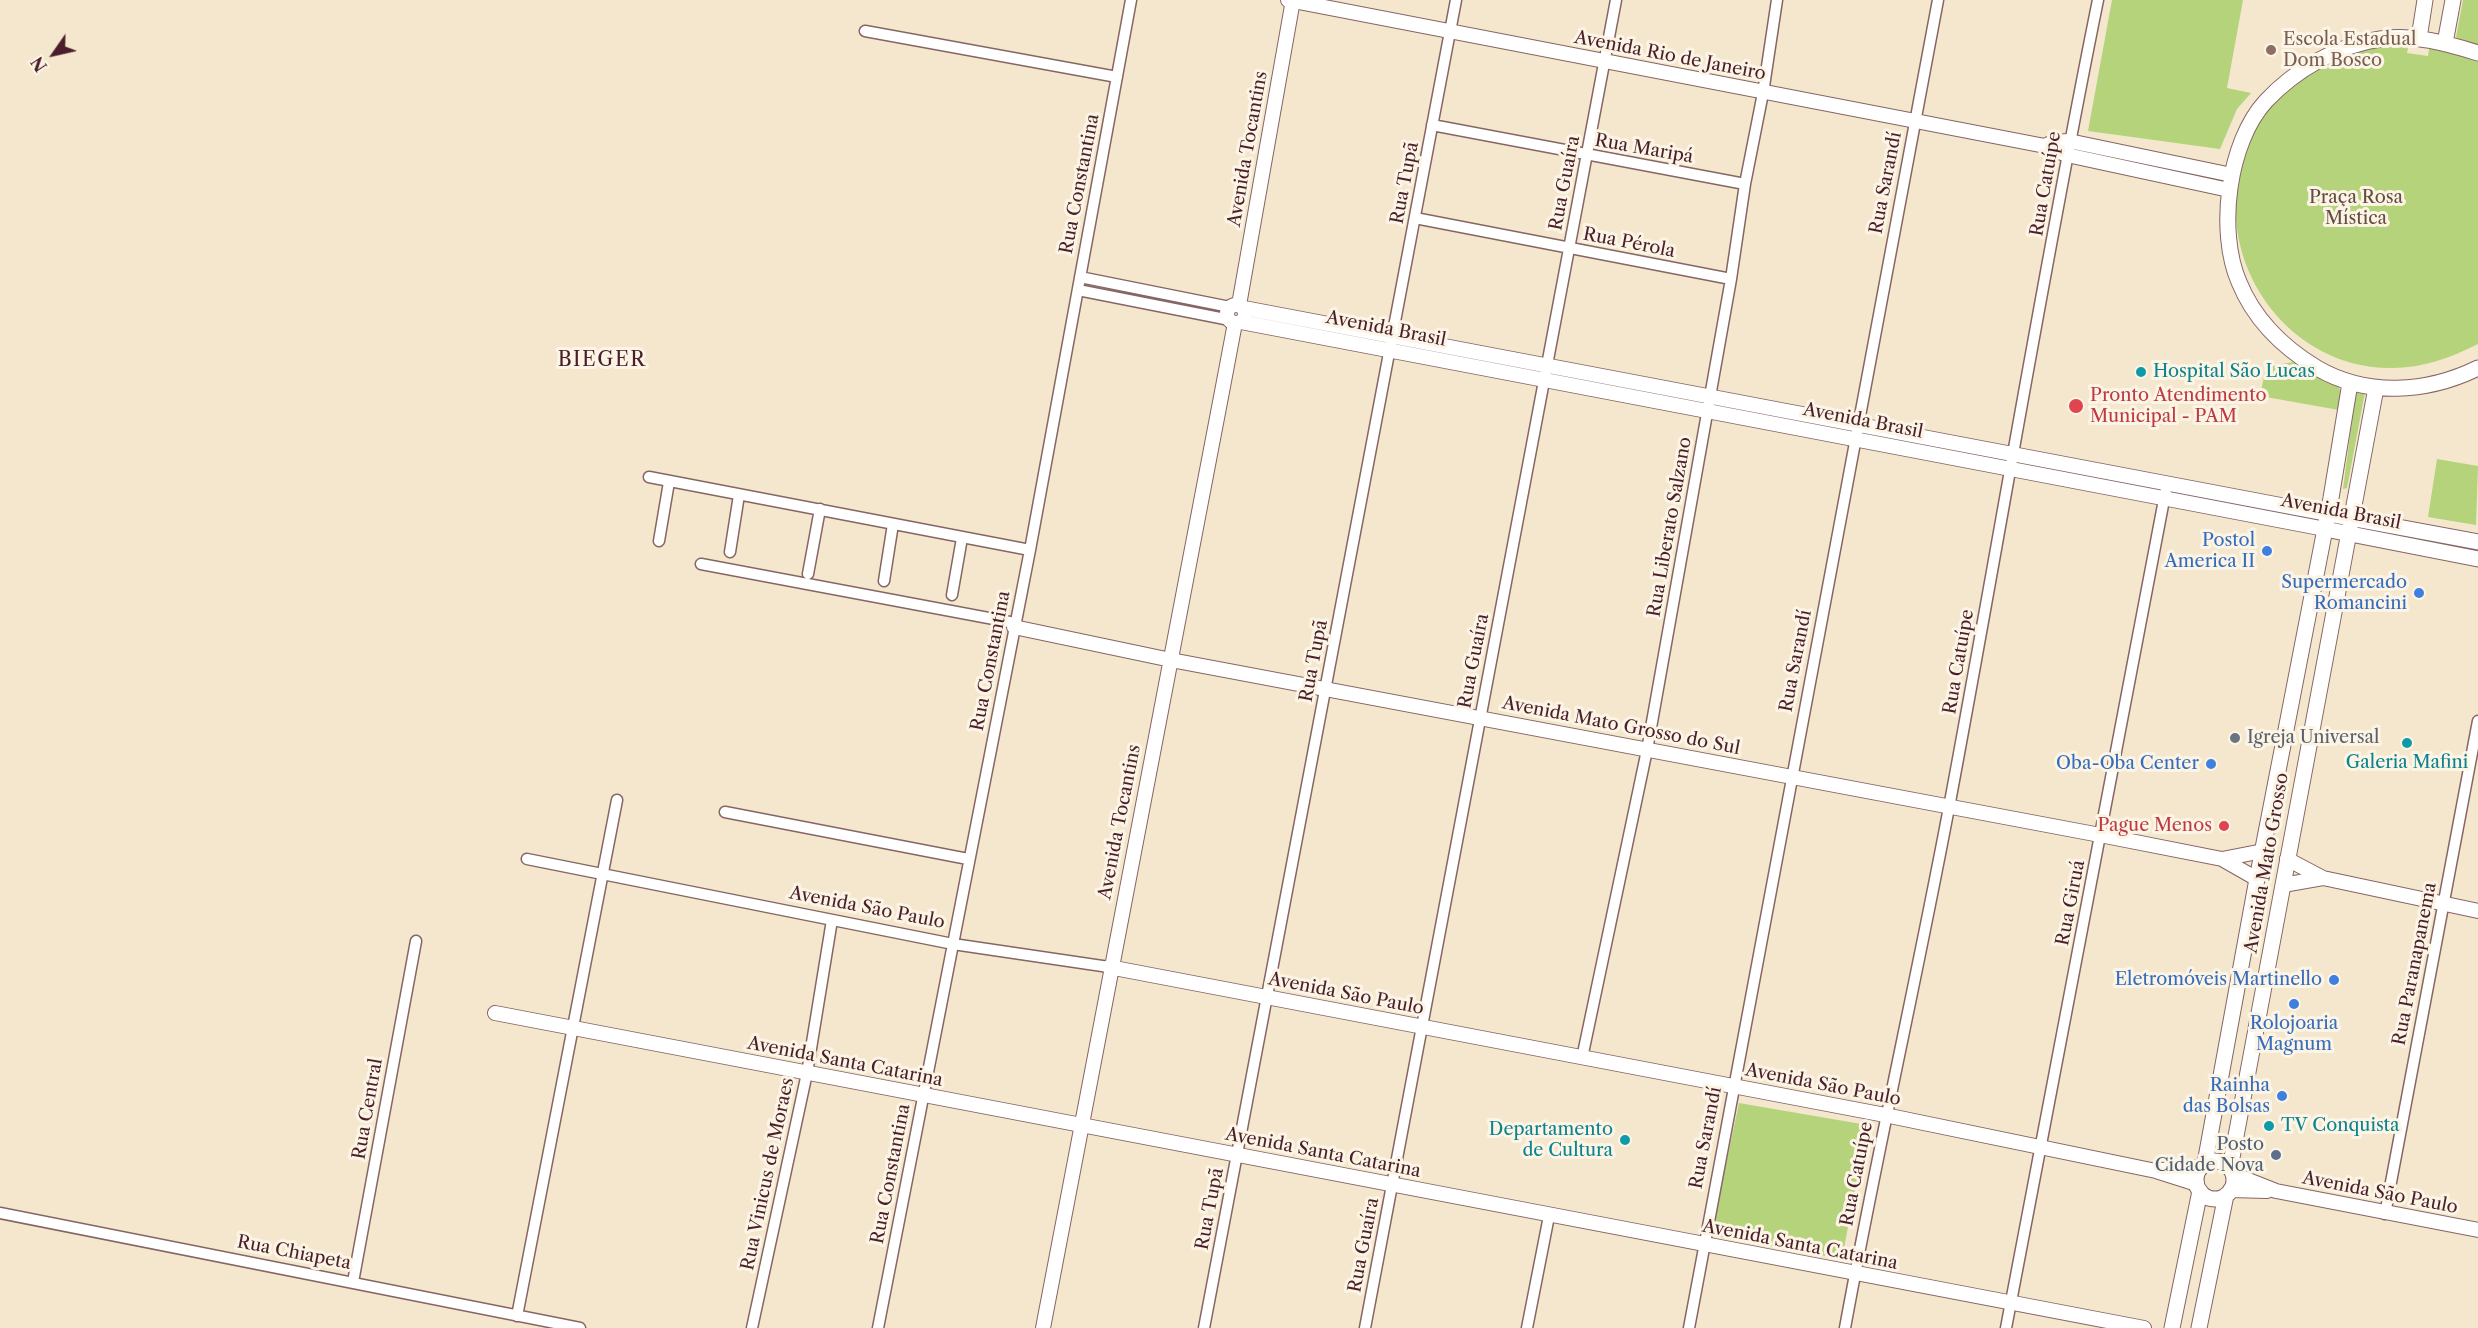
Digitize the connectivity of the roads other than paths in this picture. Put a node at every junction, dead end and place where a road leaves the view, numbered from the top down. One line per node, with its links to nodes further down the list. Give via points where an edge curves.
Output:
1 (1131, 0): 16 (street, Rua Constantina)
2 (1292, 0): 11 (street, Avenida Rio de Janeiro); 29 (street, Avenida Tocantins)
3 (1456, 0): 11 (street, Rua Tupã)
4 (1616, 0): 15 (street, Rua Guaíra)
5 (1777, 0): 17 (street, Rua Liberato Salzano)
6 (1938, 0): 18 (street, Rua Sarandí)
7 (2098, 0): 20 (street, Rua Catuípe)
8 (2425, 0): 12 (main road)
9 (2453, 0): 13 (main road)
10 (865, 31): 16 (street)
11 (1450, 32): 15 (street, Avenida Rio de Janeiro); 19 (street, Rua Tupã)
12 (2419, 38): 13 (main road); 22 (main road, via 2380,39 2337,51 2300,72 2265,102 2246,135)
13 (2445, 43): 14 (main road)
14 (2478, 53)
15 (1605, 62): 17 (street, Avenida Rio de Janeiro); 21 (street, Rua Guaíra)
16 (1117, 77): 26 (street, Rua Constantina)
17 (1763, 93): 18 (street, Avenida Rio de Janeiro); 23 (street, Rua Liberato Salzano)
18 (1915, 121): 20 (street, Avenida Rio de Janeiro, via 2044,146 2053,142); 37 (street, Rua Sarandí)
19 (1432, 125): 21 (street, Rua Maripá); 24 (street, Rua Tupã)
20 (2068, 148): 22 (street); 39 (street, Rua Catuípe)
21 (1587, 156): 23 (street, Rua Maripá); 25 (street, Rua Guaíra)
22 (2230, 182): 33 (main road, via 2229,243 2238,282 2276,339 2302,359)
23 (1745, 184): 27 (street, Rua Liberato Salzano)
24 (1415, 218): 25 (street, Rua Pérola); 30 (street, Rua Tupã)
25 (1569, 248): 27 (street, Rua Pérola); 32 (street, Rua Guaíra)
26 (1080, 277): 28 (street, Rua Constantina); 29 (street, Avenida Brasil)
27 (1731, 279): 35 (street, Rua Liberato Salzano)
28 (1078, 290): 29 (street, Avenida Brasil); 53 (street, Rua Constantina)
29 (1236, 314): 30 (street, Avenida Brasil); 61 (street, Avenida Tocantins)
30 (1391, 343): 32 (street, Avenida Brasil); 62 (street, Rua Tupã)
31 (2478, 368): 34 (main road, via 2452,380 2417,387)
32 (1546, 373): 35 (street, Avenida Brasil); 36 (street, Avenida Brasil); 63 (street, Rua Guaíra)
33 (2350, 384): 34 (main road); 47 (main road, Avenida Mato Grosso)
34 (2376, 388): 49 (main road, Avenida Mato Grosso)
35 (1710, 397): 36 (street, Rua Liberato Salzano); 37 (street, Avenida Brasil)
36 (1707, 411): 38 (street, Avenida Brasil); 65 (street, Rua Liberato Salzano)
37 (1858, 425): 38 (street, Rua Sarandí); 39 (street, Avenida Brasil)
38 (1855, 439): 40 (street, Avenida Brasil); 66 (street, Rua Sarandí)
39 (2014, 454): 40 (street, Rua Catuípe); 43 (street, Avenida Brasil)
40 (2011, 469): 45 (street, Avenida Brasil); 68 (street, Rua Catuípe)
41 (649, 477): 42 (street)
42 (669, 482): 44 (street); 51 (street)
43 (2168, 484): 45 (street, Rua Giruá); 47 (street, Avenida Brasil)
44 (739, 495): 46 (street); 54 (street)
45 (2165, 499): 47 (street, Avenida Brasil); 70 (street, Rua Giruá)
46 (820, 509): 48 (street); 57 (street)
47 (2327, 521): 49 (main road, Avenida Brasil); 71 (main road, Avenida Mato Grosso)
48 (893, 524): 50 (street); 58 (street)
49 (2349, 526): 52 (main road, Avenida Brasil); 55 (main road, Avenida Brasil); 75 (main road, Avenida Mato Grosso)
50 (962, 538): 53 (street); 59 (street)
51 (659, 541)
52 (2478, 542)
53 (1030, 550): 60 (street, Rua Constantina)
54 (730, 552)
55 (2478, 559)
56 (701, 564): 60 (street)
57 (808, 574)
58 (884, 581)
59 (952, 595)
60 (1015, 625): 61 (street, Avenida Mato Grosso do Sul); 73 (street, Rua Constantina)
61 (1171, 660): 62 (street, Avenida Mato Grosso do Sul); 85 (street, Avenida Tocantins)
62 (1326, 688): 63 (street, Avenida Mato Grosso do Sul); 86 (street, Rua Tupã)
63 (1480, 718): 65 (street, Avenida Mato Grosso do Sul); 89 (street, Rua Guaíra)
64 (2478, 721): 80 (street, Rua Paranapanema)
65 (1647, 750): 66 (street, Avenida Mato Grosso do Sul); 90 (street, Rua Liberato Salzano)
66 (1791, 777): 68 (street, Avenida Mato Grosso do Sul); 92 (street, Rua Sarandí)
67 (617, 800): 76 (street)
68 (1949, 807): 70 (street, Avenida Mato Grosso do Sul); 94 (street, Rua Catuípe)
69 (725, 812): 73 (street)
70 (2100, 835): 74 (street, Avenida Mato Grosso do Sul); 96 (street, Rua Giruá)
71 (2263, 851): 74 (street); 78 (main road, Avenida Mato Grosso)
72 (527, 859): 76 (street, Avenida São Paulo)
73 (968, 859): 84 (street, Rua Constantina)
74 (2222, 859): 78 (street)
75 (2287, 859): 77 (street); 79 (main road, Avenida Mato Grosso)
76 (603, 874): 82 (street, Avenida São Paulo); 88 (street)
77 (2323, 878): 79 (street); 80 (street)
78 (2256, 879): 98 (main road, Avenida Mato Grosso)
79 (2283, 885): 100 (main road, Avenida Mato Grosso)
80 (2442, 905): 81 (street); 106 (street, Rua Paranapanema)
81 (2478, 911)
82 (832, 920): 84 (street, Avenida São Paulo); 91 (street, Rua Vinicus de Moraes)
83 (416, 941): 111 (street, Rua Central)
84 (953, 944): 85 (street, Avenida São Paulo); 93 (street, Rua Constantina)
85 (1109, 967): 86 (street, Avenida São Paulo); 95 (street, Avenida Tocantins)
86 (1267, 997): 89 (street, Avenida São Paulo); 97 (street, Rua Tupã)
87 (495, 1013): 88 (street, Avenida Santa Catarina)
88 (573, 1028): 91 (street, Avenida Santa Catarina); 113 (street)
89 (1422, 1028): 90 (street, Avenida São Paulo); 101 (street, Rua Guaíra)
90 (1582, 1058): 92 (street, Avenida São Paulo)
91 (807, 1073): 93 (street, Avenida Santa Catarina); 116 (street, Rua Vinicus de Moraes)
92 (1733, 1086): 94 (street, Avenida São Paulo); 109 (street, Rua Sarandí)
93 (923, 1095): 95 (street, Avenida Santa Catarina); 117 (street, Rua Constantina)
94 (1885, 1115): 96 (street, Avenida São Paulo); 110 (street, Rua Catuípe)
95 (1080, 1124): 97 (street, Avenida Santa Catarina); 118 (street, Avenida Tocantins)
96 (2041, 1148): 99 (street, Avenida São Paulo); 112 (street, Rua Giruá)
97 (1237, 1154): 101 (street, Avenida Santa Catarina); 119 (street, Rua Tupã)
98 (2203, 1165): 99 (street, Avenida São Paulo); 100 (main road, via 2216,1161); 102 (main road, via 2196,1176)
99 (2156, 1171): 102 (street, Avenida São Paulo)
100 (2231, 1171): 103 (street, Avenida São Paulo); 104 (main road)
101 (1392, 1185): 107 (street, Avenida Santa Catarina); 120 (street, Rua Guaíra)
102 (2198, 1188): 104 (main road, via 2212,1198); 126 (main road)
103 (2276, 1191): 104 (street, Avenida São Paulo); 106 (street, Avenida São Paulo)
104 (2228, 1192): 127 (main road)
105 (0, 1212): 111 (street, Rua Chiapeta)
106 (2385, 1214): 108 (street, Avenida São Paulo)
107 (1549, 1216): 109 (street, Avenida Santa Catarina); 121 (street)
108 (2478, 1230)
109 (1703, 1244): 110 (street, Avenida Santa Catarina); 122 (street, Rua Sarandí)
110 (1855, 1274): 112 (street, Avenida Santa Catarina); 123 (street, Rua Catuípe)
111 (353, 1282): 113 (street, Rua Chiapeta)
112 (2011, 1302): 124 (street, Rua Giruá); 125 (street, Avenida Santa Catarina)
113 (518, 1316): 114 (street, Rua Chiapeta)
114 (545, 1325): 115 (street, Rua Chiapeta)
115 (580, 1328)
116 (752, 1328)
117 (878, 1328)
118 (1043, 1328)
119 (1204, 1328)
120 (1365, 1328)
121 (1527, 1328)
122 (1689, 1328)
123 (1845, 1328)
124 (2006, 1328)
125 (2144, 1328)
126 (2172, 1328)
127 (2199, 1328)

